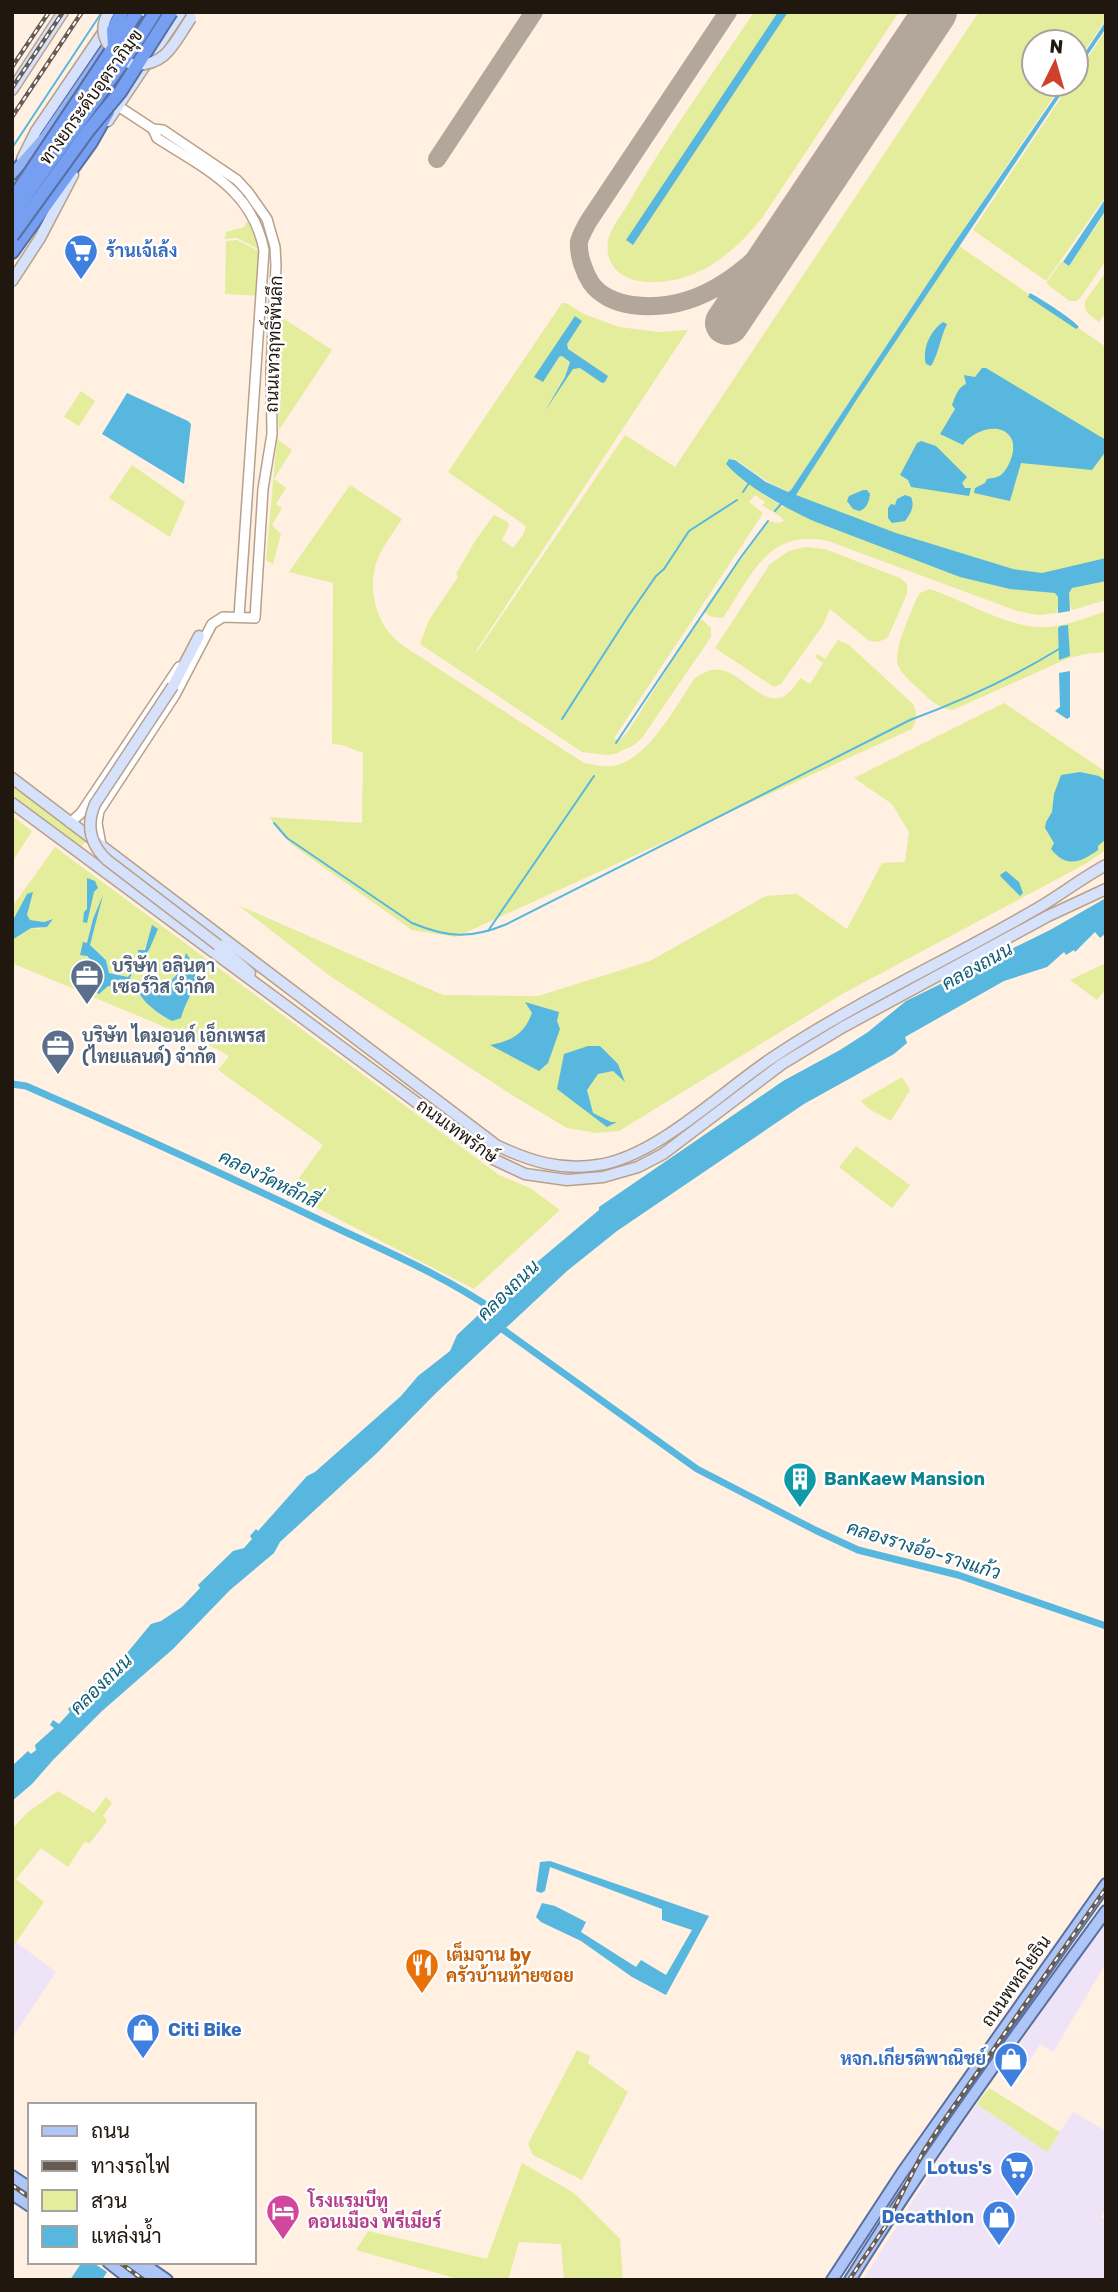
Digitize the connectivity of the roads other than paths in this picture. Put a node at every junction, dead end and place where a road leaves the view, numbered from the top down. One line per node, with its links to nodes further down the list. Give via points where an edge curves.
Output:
1 (63, 12): 13 (main road)
2 (108, 12): 12 (main road, bridge, via 104,39)
3 (117, 12): 16 (main road, via 36,131)
4 (122, 12): 12 (highway, bridge, via 113,30)
5 (130, 12): 16 (highway, via 45,136)
6 (136, 12): 18 (highway, ทางยกระดับอุตราภิมุข, bridge)
7 (143, 12): 21 (highway)
8 (155, 12): 21 (highway, ทางยกระดับอุตราภิมุข, bridge)
9 (169, 12): 22 (highway, ทางยกระดับอุตราภิมุข, bridge, via 120,92); 25 (highway, via 91,142)
10 (181, 12): 14 (main road)
11 (195, 12): 12 (main road, bridge, via 156,63 133,65)
12 (116, 54)
13 (12, 90)
14 (118, 106): 15 (street, ถนนเทวฤทธิ์พันลึก); 26 (main road)
15 (153, 129): 19 (street, ถนนเทวฤทธิ์พันลึก, via 163,130 237,180); 20 (street, ถนนเทวฤทธิ์พันลึก, via 157,138 231,187)
16 (20, 163): 17 (highway)
17 (12, 174)
18 (12, 200)
19 (264, 214): 20 (street); 23 (street, ถนนเทวฤทธิ์พันลึก)
20 (254, 218): 24 (street, ถนนเทวฤทธิ์พันลึก)
21 (12, 219)
22 (12, 236)
23 (275, 247): 24 (street); 27 (street, ถนนเทวฤทธิ์พันลึก)
24 (264, 250): 28 (street, ถนนเทวฤทธิ์พันลึก)
25 (12, 251)
26 (12, 281)
27 (272, 434): 28 (street); 29 (street, ถนนเทวฤทธิ์พันลึก, via 263,489 255,618)
28 (253, 438): 29 (street, ถนนเทวฤทธิ์พันลึก)
29 (240, 612): 30 (street, via 218,613); 34 (street, via 212,624 175,695)
30 (199, 636): 33 (street); 41 (main road, bridge, via 173,686 95,804 90,833 107,860 243,965)
31 (12, 778): 35 (main road, ถนนเทพรักษ์)
32 (12, 803): 41 (main road, ถนนเทพรักษ์)
33 (86, 806): 34 (street, via 90,814); 35 (street)
34 (99, 811): 36 (street)
35 (70, 823): 36 (main road, ถนนเทพรักษ์)
36 (101, 845): 40 (main road, ถนนเทพรักษ์, via 496,1144 527,1160 563,1167 599,1165 655,1143 788,1047)
37 (1106, 866): 40 (main road, ถนนเทพรักษ์)
38 (1106, 873): 39 (main road, ถนนเทพรักษ์)
39 (1102, 884): 40 (main road, ถนนเทพรักษ์); 41 (main road, ถนนเทพรักษ์, via 842,1027 782,1064 663,1154 615,1174 576,1180 525,1174 493,1158)
40 (1042, 905)
41 (265, 989)
42 (1106, 1884): 48 (main road, ถนนพหลโยธิน)
43 (1106, 1911): 49 (main road, ถนนพหลโยธิน)
44 (12, 2176): 45 (main road)
45 (28, 2187)
46 (12, 2194): 47 (main road)
47 (28, 2205)
48 (859, 2236): 56 (main road, ถนนพหลโยธิน); 57 (main road, ถนนพหลโยธิน)
49 (871, 2245): 58 (main road, ถนนพหลโยธิน); 59 (main road, ถนนพหลโยธิน)
50 (111, 2264): 53 (main road)
51 (130, 2264): 54 (main road)
52 (144, 2264): 55 (main road)
53 (131, 2280)
54 (151, 2280)
55 (167, 2280)
56 (824, 2280)
57 (832, 2280)
58 (842, 2280)
59 (850, 2280)

